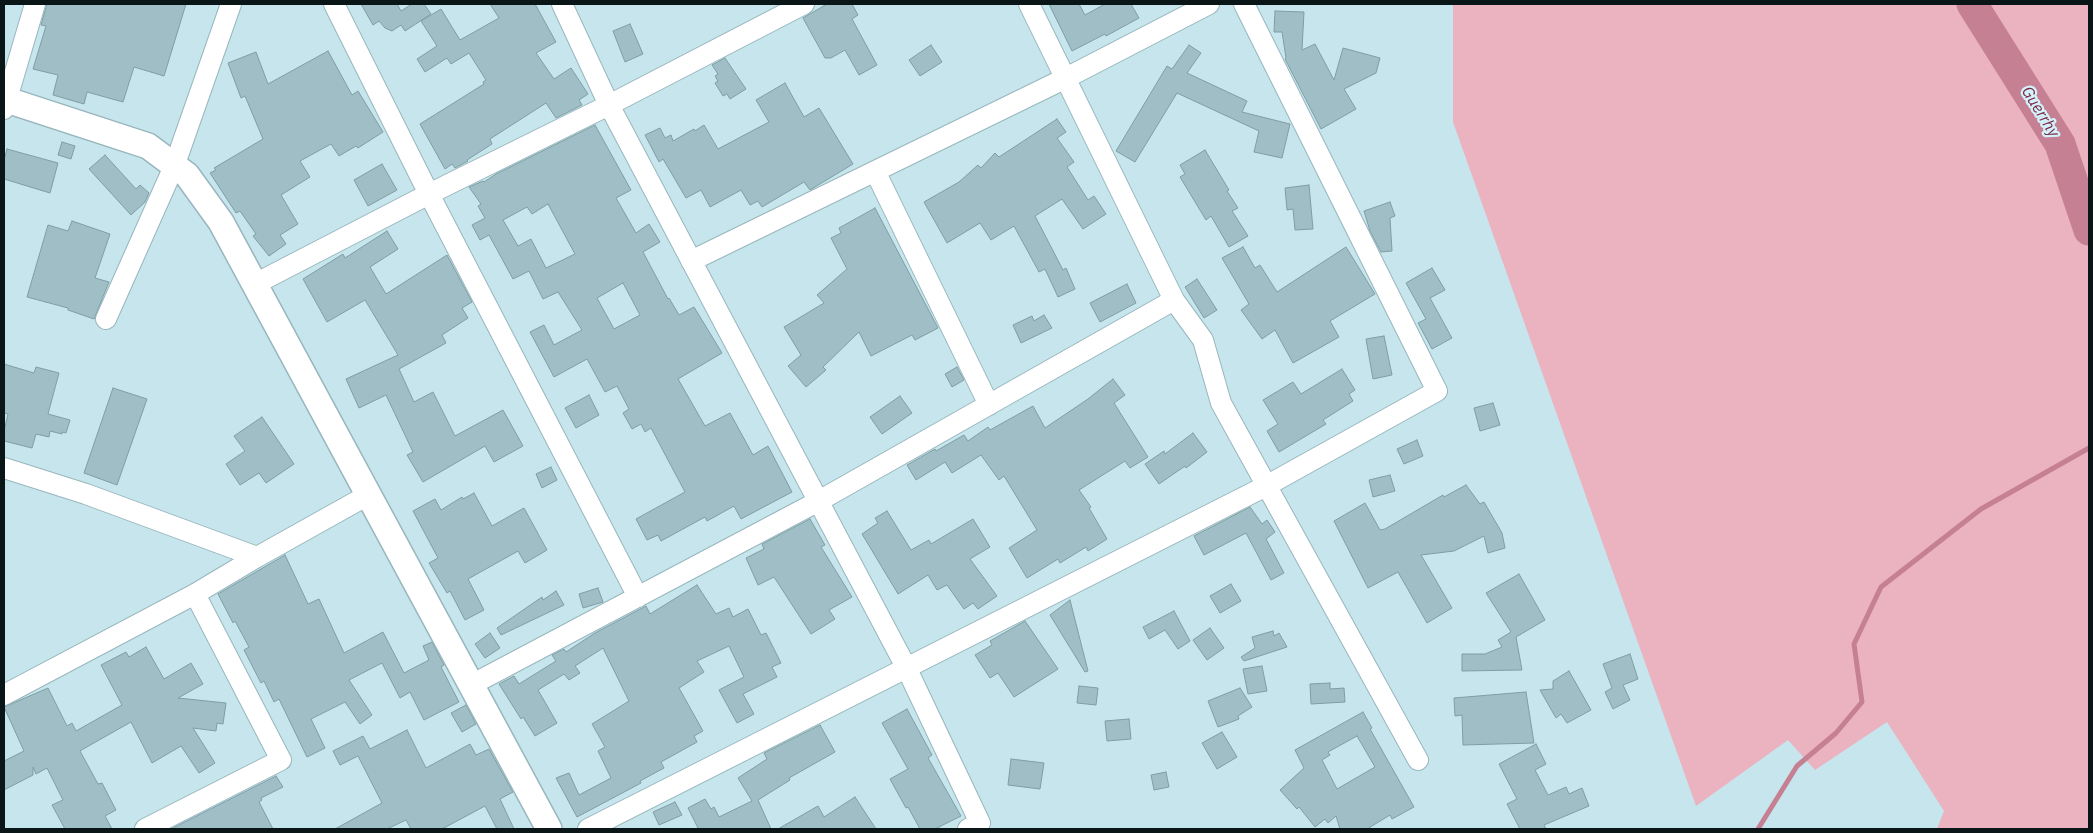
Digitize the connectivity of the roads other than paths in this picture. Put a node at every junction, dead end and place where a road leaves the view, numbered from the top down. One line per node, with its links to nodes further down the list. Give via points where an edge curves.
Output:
1 (35, 4): 10 (street)
2 (231, 4): 12 (street)
3 (334, 4): 14 (street)
4 (562, 4): 11 (street)
5 (804, 4): 11 (street)
6 (1029, 4): 9 (street)
7 (1209, 4): 9 (street)
8 (1244, 4): 21 (street, via 1437,391)
9 (1066, 78): 13 (street); 17 (street)
10 (5, 103): 12 (street, via 148,146)
11 (609, 105): 14 (street); 15 (street)
12 (175, 164): 16 (street, via 187,175 221,222); 18 (street)
13 (875, 171): 15 (street); 19 (street)
14 (429, 194): 16 (street); 26 (street)
15 (691, 261): 23 (street)
16 (255, 284): 22 (street)
17 (1174, 300): 19 (street); 21 (street, via 1203,340 1221,404)
18 (106, 320)
19 (989, 405): 23 (street)
20 (4, 468): 24 (street, via 86,494)
21 (1266, 486): 27 (street); 30 (street)
22 (368, 495): 24 (street); 28 (street)
23 (817, 502): 26 (street); 27 (street)
24 (257, 557): 25 (street)
25 (195, 594): 29 (street); 31 (street, via 281,760)
26 (638, 597): 28 (street)
27 (906, 667): 33 (street); 34 (street, via 980,823)
28 (471, 685): 32 (street)
29 (4, 695)
30 (1418, 760)
31 (145, 829)
32 (549, 829)
33 (588, 829)
34 (968, 829)

